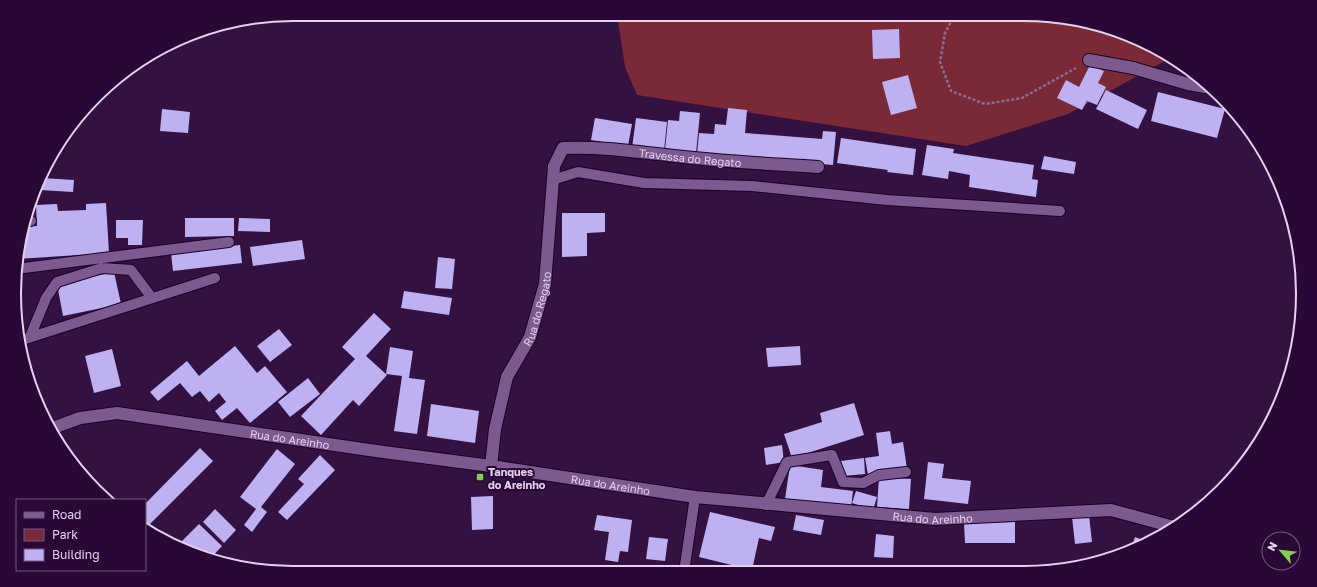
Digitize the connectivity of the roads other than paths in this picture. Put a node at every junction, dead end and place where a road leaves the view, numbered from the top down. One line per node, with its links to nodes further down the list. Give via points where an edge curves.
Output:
1 (1089, 60): 2 (street, via 1133,68)
2 (1200, 86)
3 (563, 148): 4 (street, Travessa do Regato, via 582,147 686,158); 5 (street, Rua do Regato, via 554,166)
4 (818, 167)
5 (552, 180): 6 (lane, via 578,172 644,183 752,186 887,200); 14 (street, Rua do Regato, via 545,284 530,337 507,377 495,429)
6 (1060, 211)
7 (229, 242): 8 (lane)
8 (22, 268)
9 (215, 278): 10 (lane)
10 (152, 298): 11 (lane); 11 (lane, via 131,270 102,268 57,282 46,298)
11 (30, 337): 12 (lane)
12 (25, 339)
13 (56, 427): 14 (street, Rua do Areinho, via 80,418 117,413)
14 (490, 466): 16 (street, Rua do Areinho)
15 (906, 472): 17 (lane, via 879,475 863,483 843,482 832,455 787,462)
16 (695, 497): 17 (street, Rua do Areinho); 19 (lane)
17 (766, 504): 18 (street, Rua do Areinho, via 935,519 1111,510)
18 (1167, 525)
19 (685, 566)

